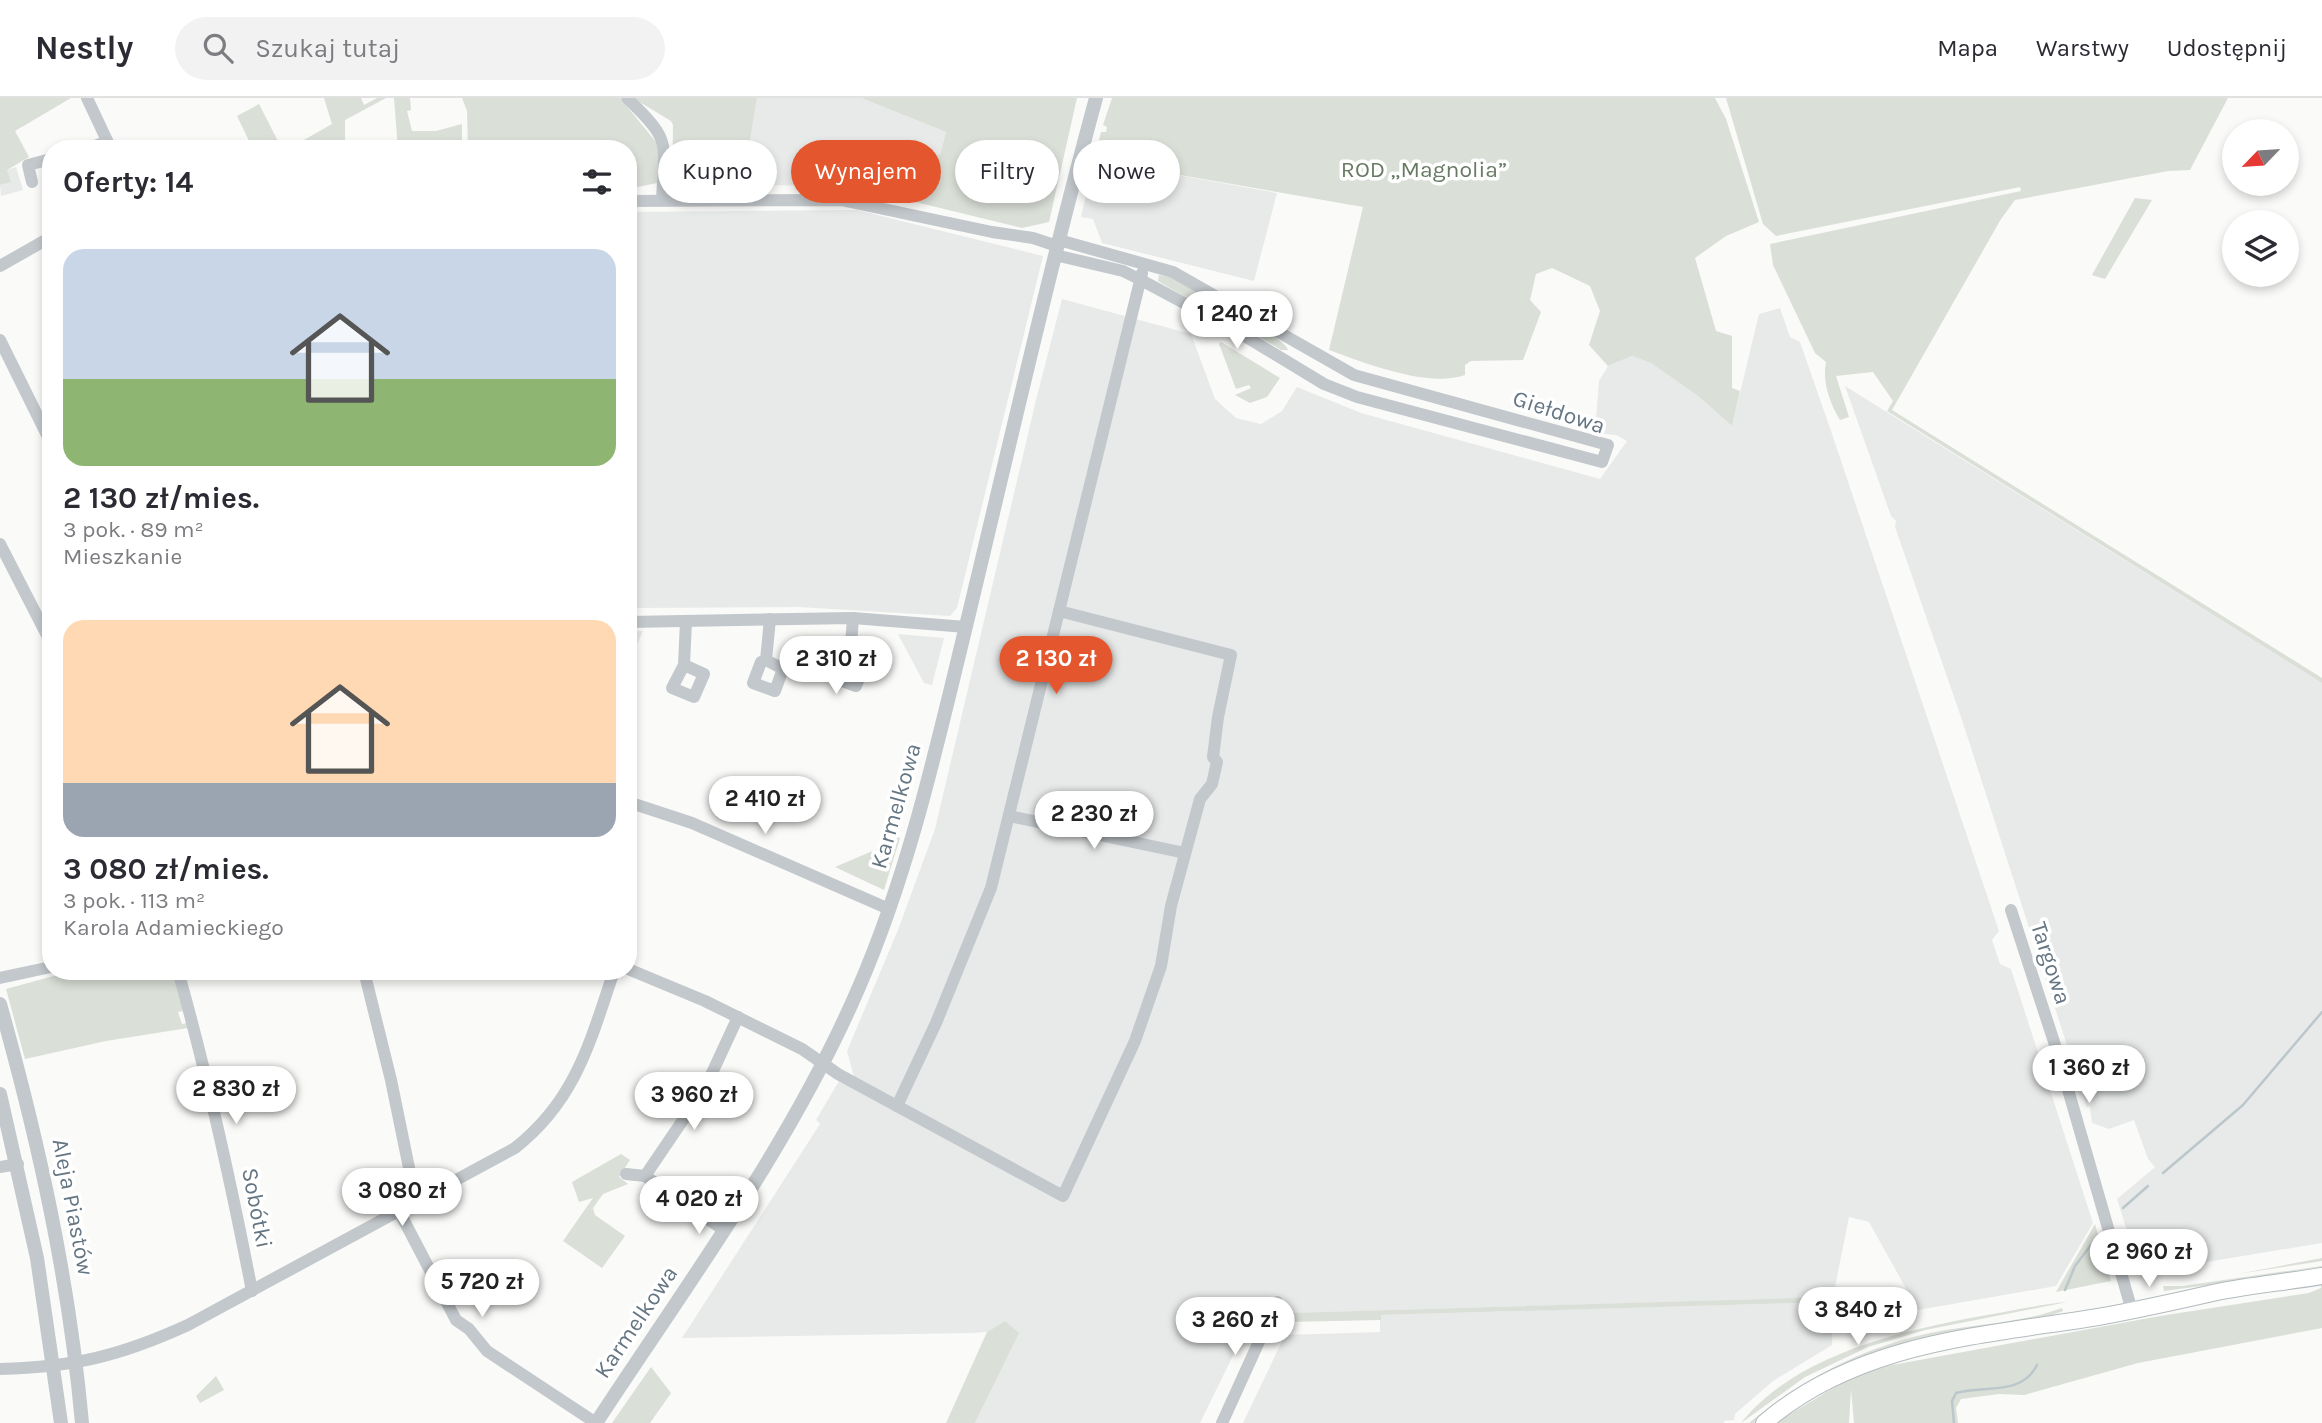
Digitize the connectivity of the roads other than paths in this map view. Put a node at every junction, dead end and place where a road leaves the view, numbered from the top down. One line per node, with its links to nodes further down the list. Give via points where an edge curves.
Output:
1 (87, 98): 4 (street)
2 (627, 98): 5 (street, via 647,114)
3 (1096, 98): 12 (street, Karmelkowa)
4 (107, 140)
5 (663, 140)
6 (42, 161): 7 (street, via 28,165)
7 (32, 182)
8 (658, 200): 10 (street)
9 (777, 200): 12 (street, via 841,200 1033,238)
10 (637, 201)
11 (42, 242): 14 (street)
12 (1057, 247): 13 (street, Giełdowa); 15 (street, Giełdowa); 31 (street, Karmelkowa)
13 (1144, 263): 15 (street); 17 (street, Giełdowa, via 1197,283)
14 (0, 266)
15 (1141, 280): 18 (street, Giełdowa); 25 (street)
16 (0, 340): 22 (street)
17 (1305, 349): 18 (street); 19 (street, Giełdowa, via 1354,375)
18 (1293, 367): 21 (street, Giełdowa, via 1357,397)
19 (1456, 404): 20 (street, Giełdowa); 21 (street)
20 (1495, 414): 23 (street); 23 (street, Giełdowa, via 1608,445 1602,462)
21 (1451, 422): 23 (street, Giełdowa)
22 (42, 425)
23 (1490, 432)
24 (0, 544): 26 (street)
25 (1059, 611): 36 (street); 37 (street, via 1231,654 1218,717 1212,784 1200,799)
26 (42, 615)
27 (853, 618): 28 (street); 31 (street); 32 (street)
28 (770, 619): 29 (street); 33 (street)
29 (686, 621): 30 (street); 34 (street)
30 (637, 622)
31 (966, 627): 38 (street, Karmelkowa, via 932,769)
32 (850, 659)
33 (766, 660)
34 (684, 665)
35 (637, 805): 38 (street, via 703,827)
36 (1009, 816): 37 (street); 50 (street, via 971,943)
37 (1185, 853): 50 (street, via 1161,966 1135,1041 1063,1196)
38 (889, 909): 48 (street, Karmelkowa)
39 (2011, 910): 61 (street, Targowa)
40 (42, 969): 42 (street)
41 (637, 973): 47 (street)
42 (0, 978)
43 (180, 980): 59 (street, Sobótki, via 227,1161)
44 (366, 980): 55 (street)
45 (611, 980): 55 (street, via 575,1081 544,1124 515,1148)
46 (0, 1004): 62 (street, Aleja Piastów, via 47,1183)
47 (737, 1017): 48 (street); 54 (street, via 706,1086)
48 (824, 1063): 50 (street); 57 (street, Karmelkowa)
49 (0, 1094): 51 (street, Aleja Piastów)
50 (897, 1106)
51 (18, 1164): 52 (street); 63 (street, Aleja Piastów)
52 (0, 1167)
53 (626, 1174): 54 (street)
54 (645, 1176): 57 (street)
55 (416, 1202): 56 (street)
56 (399, 1211): 59 (street); 67 (street, via 456,1320 487,1351)
57 (724, 1230): 67 (street, Karmelkowa)
58 (2322, 1276): 61 (main road)
59 (252, 1291): 62 (street, via 150,1342)
60 (1277, 1302): 68 (street)
61 (2132, 1311): 69 (main road, via 1902,1351 1829,1380)
62 (77, 1364): 63 (street); 66 (street, Aleja Piastów)
63 (55, 1367): 64 (street); 65 (street, Aleja Piastów)
64 (0, 1369)
65 (61, 1423)
66 (82, 1423)
67 (596, 1423)
68 (1222, 1423)
69 (1764, 1423)

